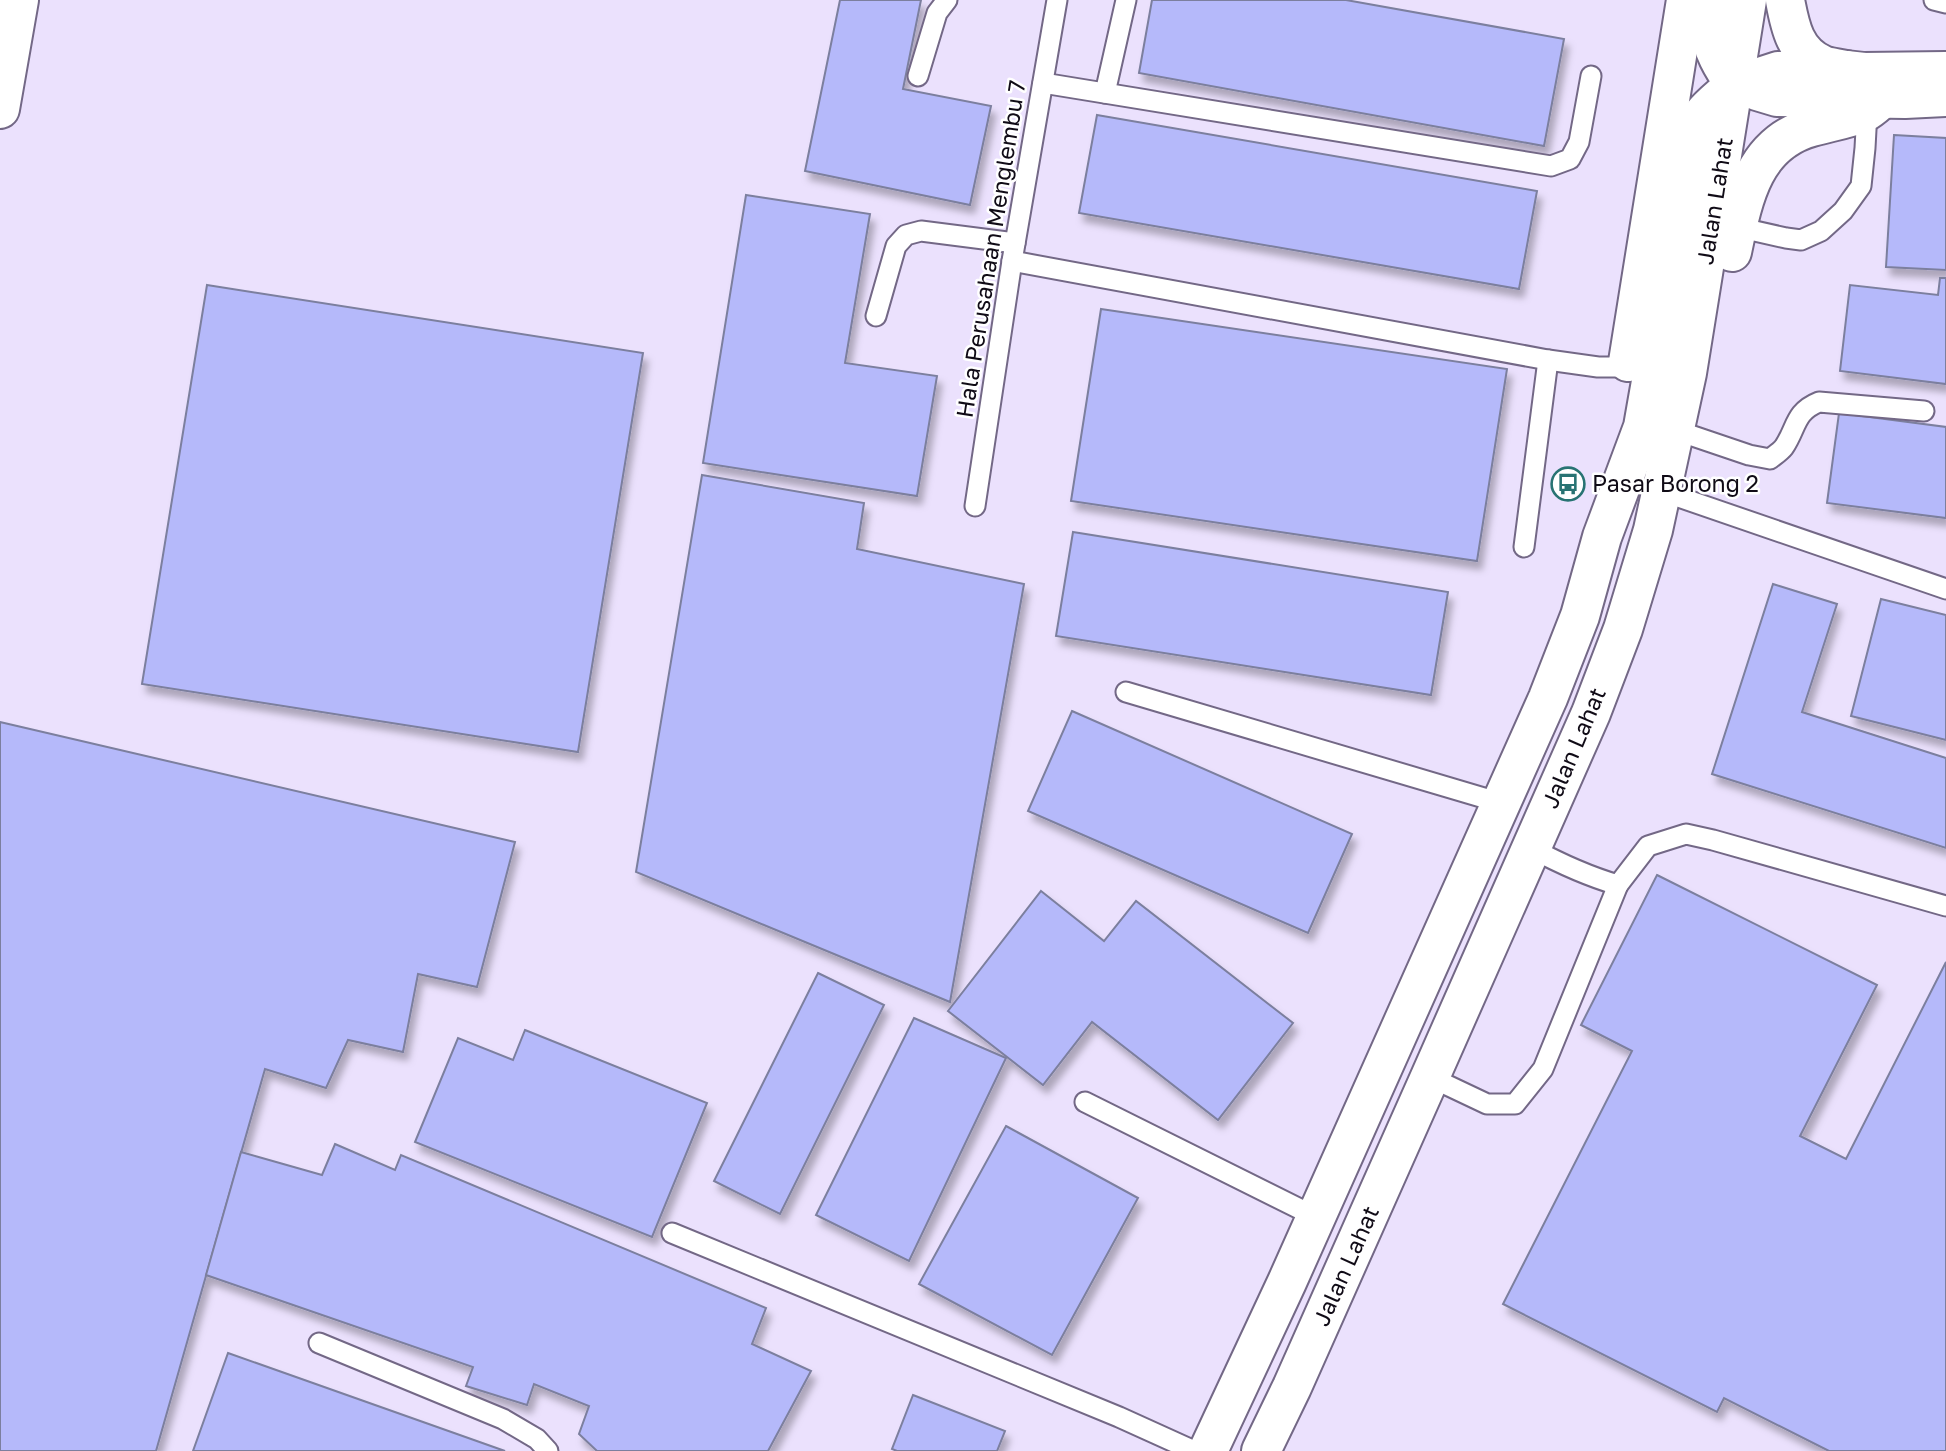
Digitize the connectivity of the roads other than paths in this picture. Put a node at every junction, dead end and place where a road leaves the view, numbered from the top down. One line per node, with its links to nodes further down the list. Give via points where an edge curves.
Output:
1 (19, 0): 20 (main road)
2 (947, 0): 13 (lane, via 937,13)
3 (1057, 0): 15 (lane, Hala Perusahaan Menglembu 7)
4 (1126, 0): 17 (lane)
5 (1686, 0): 25 (main road)
6 (1714, 0): 16 (main road, via 1710,27 1714,48)
7 (1747, 0): 16 (main road, Jalan Lahat)
8 (1785, 0): 11 (main road, via 1790,29 1802,50 1823,65)
9 (1934, 0): 10 (lane)
10 (1946, 3)
11 (1846, 70): 12 (main road); 16 (main road, via 1778,71)
12 (1946, 71)
13 (919, 76)
14 (1591, 76): 17 (lane, via 1579,142 1570,159 1551,166)
15 (1042, 83): 17 (lane); 22 (lane, Hala Perusahaan Menglembu 7)
16 (1735, 85): 19 (main road, via 1777,97); 30 (main road, Jalan Lahat, via 1687,373); 31 (main road, via 1704,111 1689,138 1643,427)
17 (1105, 93)
18 (1946, 97): 19 (main road)
19 (1875, 105): 21 (main road, via 1780,141 1759,164); 21 (lane, via 1861,186 1821,231 1801,240)
20 (0, 109)
21 (1737, 228): 27 (main road, via 1704,384)
22 (1013, 252): 23 (lane, via 920,231 906,235 896,246); 24 (lane); 29 (lane, Hala Perusahaan Menglembu 7)
23 (876, 316)
24 (1548, 360): 25 (lane); 32 (lane)
25 (1628, 367): 31 (main road)
26 (1924, 411): 27 (lane, via 1819,402 1806,408 1782,450 1770,459)
27 (1687, 434): 28 (main road)
28 (1667, 493): 30 (main road); 33 (lane)
29 (975, 506)
30 (1653, 530): 36 (main road, Jalan Lahat, via 1619,641)
31 (1602, 537): 35 (main road, via 1576,627)
32 (1524, 547)
33 (1946, 589)
34 (1126, 692): 35 (lane)
35 (1501, 803): 41 (main road)
36 (1531, 848): 37 (lane); 39 (main road, Jalan Lahat)
37 (1618, 885): 38 (lane, via 1648,846 1686,834); 39 (lane, via 1543,1069 1516,1104 1487,1104)
38 (1946, 906)
39 (1430, 1077): 47 (main road, Jalan Lahat)
40 (1085, 1102): 41 (lane)
41 (1316, 1217): 46 (main road)
42 (672, 1233): 45 (lane)
43 (319, 1343): 44 (lane, via 503,1419)
44 (548, 1451)
45 (1194, 1451)
46 (1208, 1451)
47 (1261, 1451)

